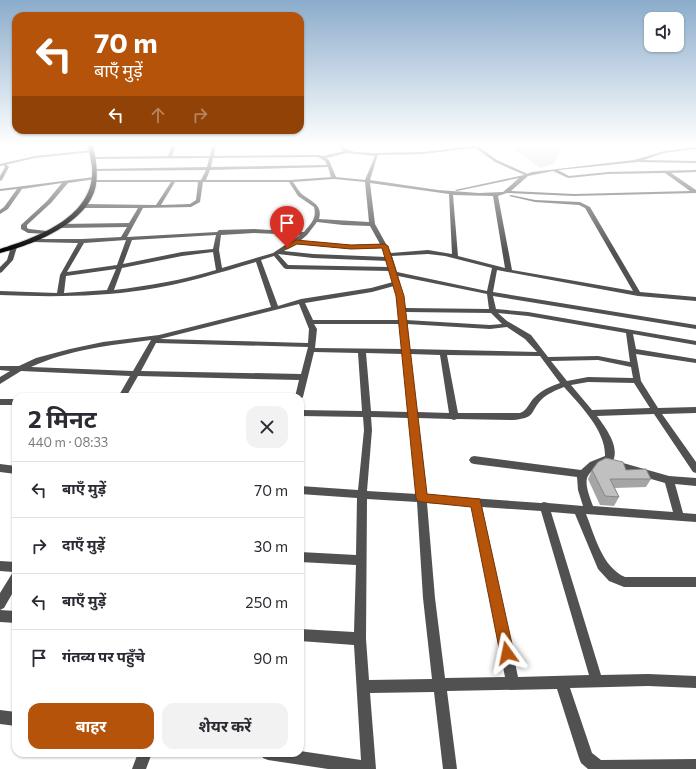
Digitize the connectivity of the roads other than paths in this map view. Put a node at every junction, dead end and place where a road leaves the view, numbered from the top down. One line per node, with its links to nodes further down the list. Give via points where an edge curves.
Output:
1 (76, 181): 12 (street)
2 (91, 181): 20 (main road)
3 (91, 181): 29 (main road, via 76,208)
4 (169, 181): 5 (street)
5 (174, 181): 6 (street); 21 (street)
6 (202, 181): 7 (street); 21 (street, via 199,198 195,204)
7 (290, 181): 24 (street, via 300,195 316,206)
8 (367, 181): 15 (street); 25 (street)
9 (497, 181): 15 (street)
10 (518, 181): 17 (street)
11 (680, 181): 16 (street)
12 (66, 182): 13 (street); 29 (street, via 24,225 24,229)
13 (21, 187): 14 (street); 23 (street, via 6,208)
14 (0, 190)
15 (442, 192): 18 (street)
16 (695, 192): 17 (street, via 574,195)
17 (505, 193): 19 (street); 53 (street, via 535,201 580,204 587,207)
18 (451, 194): 19 (street); 40 (street)
19 (495, 194): 46 (street)
20 (84, 206): 22 (street); 26 (main road)
21 (157, 206): 22 (street)
22 (141, 207): 27 (street)
23 (0, 212)
24 (316, 220): 25 (street); 30 (street)
25 (372, 224): 42 (street)
26 (60, 226): 27 (street); 29 (main road)
27 (131, 226): 32 (street)
28 (219, 232): 30 (street); 31 (street); 37 (street)
29 (42, 234): 33 (main road)
30 (305, 234): 35 (street)
31 (130, 238): 32 (street); 43 (street)
32 (123, 239): 34 (street)
33 (32, 240): 34 (street); 36 (main road)
34 (82, 241): 48 (street)
35 (296, 242): 39 (street); 42 (street, via 351,247)
36 (14, 247): 38 (main road); 45 (street, via 10,260)
37 (216, 250): 43 (street); 47 (street)
38 (0, 251)
39 (277, 253): 41 (street); 42 (street); 42 (street, via 286,267)
40 (455, 255): 42 (street, via 428,252); 44 (street)
41 (258, 259): 47 (street); 57 (street)
42 (390, 261): 49 (street); 52 (street)
43 (120, 265): 48 (street); 50 (street)
44 (495, 268): 46 (street); 52 (street)
45 (0, 271)
46 (509, 271): 53 (street)
47 (219, 272): 50 (street, via 144,288)
48 (62, 275): 54 (street)
49 (397, 283): 56 (street, via 372,290); 58 (street)
50 (110, 292): 54 (street)
51 (0, 293): 54 (street)
52 (489, 293): 59 (street); 63 (street)
53 (638, 294): 55 (street)
54 (60, 295)
55 (696, 298)
56 (301, 301): 57 (street); 60 (street)
57 (275, 308): 65 (street)
58 (402, 310): 59 (street); 61 (street)
59 (493, 311): 62 (street); 64 (street, via 542,316)
60 (310, 322): 61 (street); 68 (street, via 313,329)
61 (403, 322): 62 (street, via 490,327); 71 (street)
62 (510, 325): 73 (street, via 527,336)
63 (696, 327)
64 (629, 332): 67 (street); 70 (street)
65 (141, 340): 66 (street); 77 (street, via 70,351)
66 (154, 341): 68 (street); 78 (street)
67 (696, 343)
68 (312, 347): 69 (street); 79 (street)
69 (362, 351): 71 (street); 91 (street)
70 (632, 351): 74 (street); 75 (street)
71 (406, 352): 72 (street); 92 (street)
72 (443, 353): 73 (street); 93 (street)
73 (545, 356): 75 (street, via 598,358); 82 (street)
74 (696, 361)
75 (634, 364): 81 (street)
76 (0, 368): 77 (street)
77 (19, 369): 78 (street); 80 (street)
78 (136, 374): 79 (street); 83 (street)
79 (304, 377): 84 (street)
80 (0, 381)
81 (637, 381): 82 (street, via 598,378); 88 (street)
82 (565, 384): 90 (street); 93 (street, via 544,393 525,416)
83 (124, 393)
84 (300, 393)
85 (0, 402): 86 (street)
86 (12, 402)
87 (696, 410): 88 (street)
88 (655, 411): 90 (street); 97 (street)
89 (304, 413): 91 (street)
90 (590, 413): 95 (street, via 612,451 610,458)
91 (367, 414): 92 (street); 103 (street)
92 (413, 416): 93 (street); 104 (street)
93 (454, 417)
94 (474, 460): 99 (street)
95 (602, 462): 99 (street); 100 (street)
96 (0, 468): 98 (street)
97 (696, 469)
98 (12, 470)
99 (582, 474): 107 (street)
100 (669, 480): 101 (street); 108 (street)
101 (696, 482)
102 (304, 490): 103 (street)
103 (362, 495): 104 (street); 111 (street)
104 (422, 498): 105 (street); 125 (street, via 428,598)
105 (476, 502): 106 (street); 124 (street)
106 (544, 506): 107 (street); 122 (street)
107 (584, 510): 108 (street); 114 (street, via 602,565 613,577 624,582)
108 (679, 516): 109 (street)
109 (696, 518)
110 (304, 557): 111 (street)
111 (362, 560): 120 (street)
112 (0, 566): 113 (street)
113 (12, 567)
114 (696, 582)
115 (12, 583): 116 (street)
116 (0, 604)
117 (0, 616): 118 (street)
118 (12, 617)
119 (304, 635): 120 (street)
120 (360, 639): 126 (street)
121 (560, 682): 122 (street); 124 (street); 131 (street, via 586,758 594,765)
122 (597, 682): 123 (street)
123 (696, 682)
124 (514, 684): 125 (street)
125 (440, 686): 126 (street); 134 (street)
126 (363, 687): 133 (street)
127 (0, 717): 128 (street)
128 (12, 718)
129 (144, 757): 132 (street)
130 (293, 757): 133 (street)
131 (696, 766)
132 (140, 769)
133 (369, 769)
134 (450, 769)

